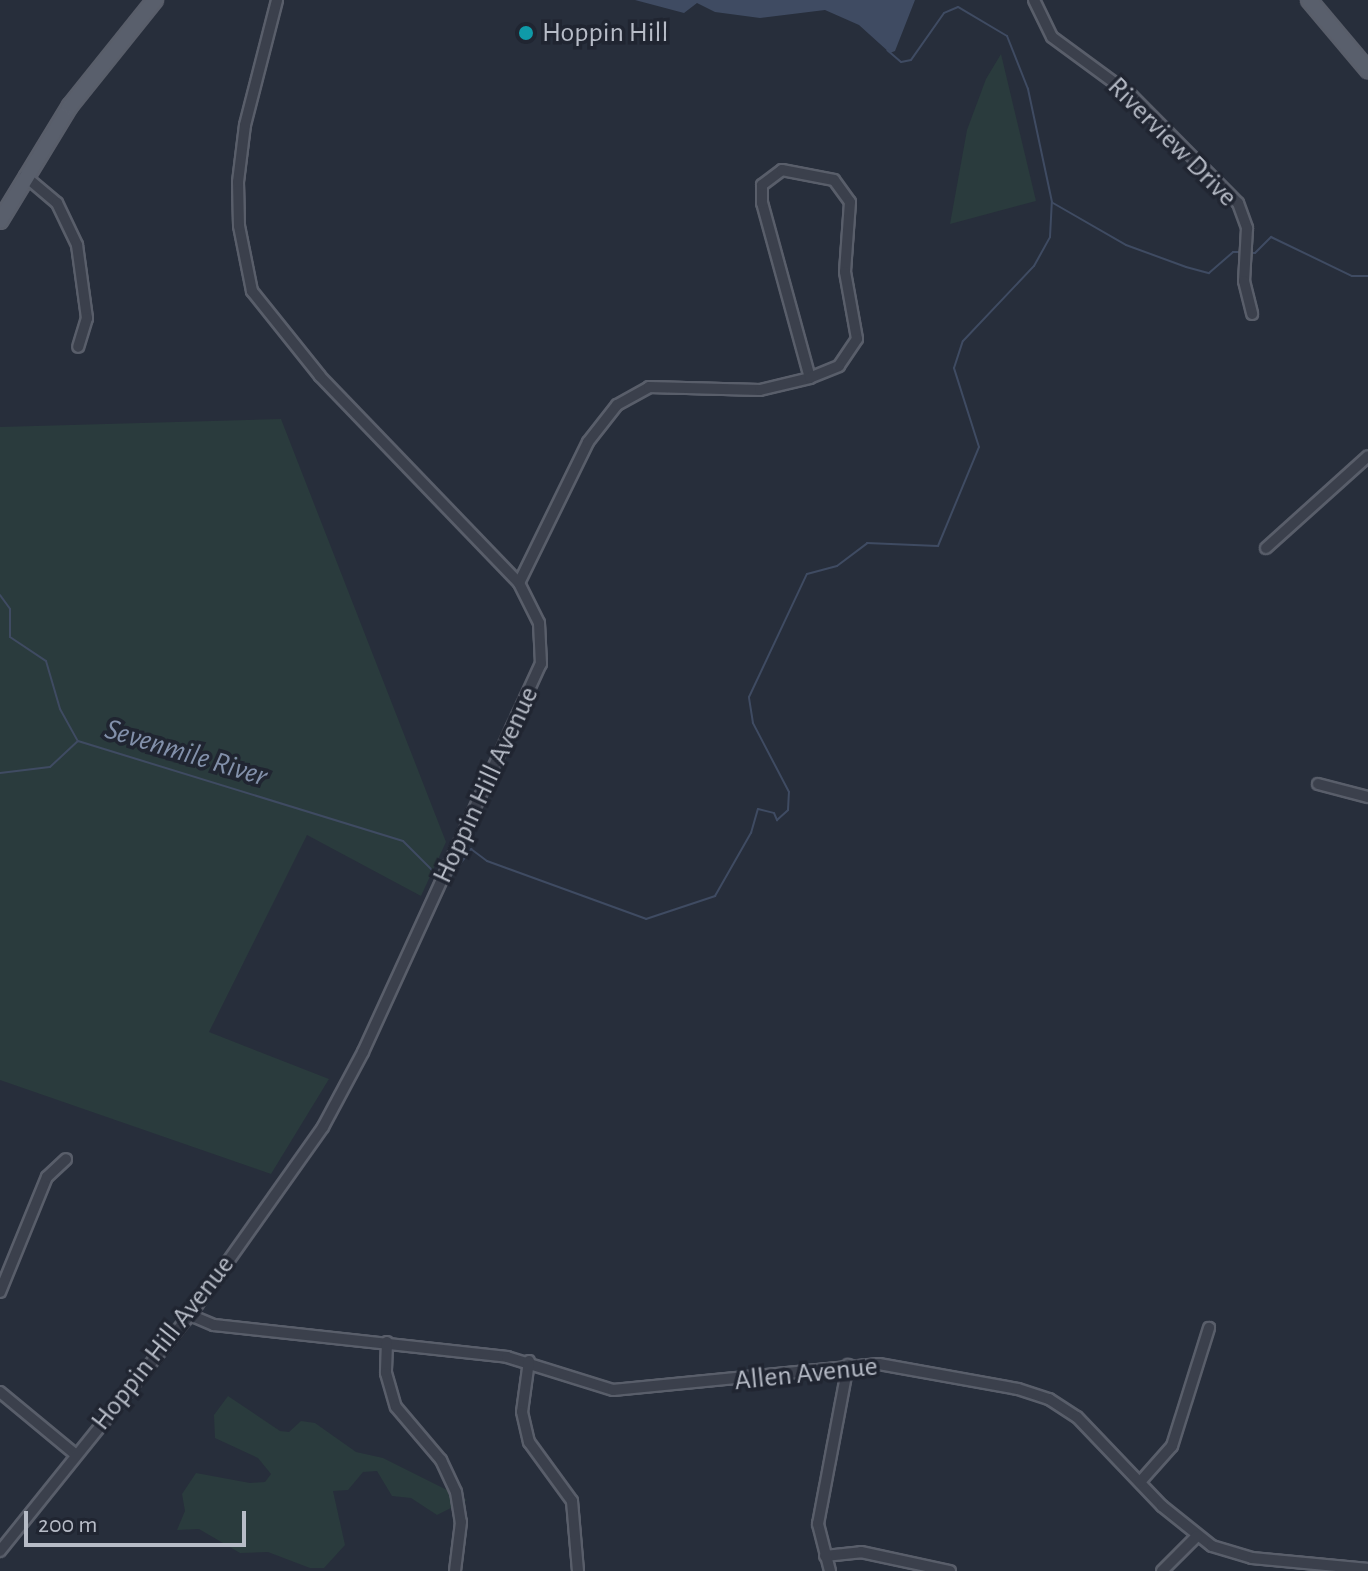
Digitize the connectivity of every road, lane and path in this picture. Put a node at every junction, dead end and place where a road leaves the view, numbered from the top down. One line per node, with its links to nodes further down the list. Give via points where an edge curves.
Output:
1 (155, 0): 6 (main road, via 70,106)
2 (277, 0): 13 (street, Hoppin Hill Avenue, via 245,125 238,182 239,226 252,291 320,376)
3 (1034, 0): 8 (street, Riverview Drive, via 1052,37 1131,95 1238,203 1247,228 1245,293)
4 (1309, 0): 5 (main road)
5 (1368, 70)
6 (25, 176): 7 (main road); 9 (street, via 57,203 77,245 87,318)
7 (0, 221)
8 (1252, 314)
9 (78, 347)
10 (810, 378): 10 (street, via 762,203 762,185 782,170 834,180 850,202 845,272 857,339 839,366); 13 (street, via 760,390 649,387 617,405 588,442)
11 (1368, 456): 12 (street)
12 (1266, 548)
13 (519, 583): 18 (street, Hoppin Hill Avenue, via 536,614 543,644 530,692 343,1093)
14 (1318, 784): 15 (street, via 1343,786)
15 (1368, 797)
16 (66, 1159): 17 (street, via 47,1177)
17 (0, 1292)
18 (190, 1315): 20 (street, Allen Avenue, via 214,1325); 24 (street, Hoppin Hill Avenue)
19 (1209, 1328): 25 (street, via 1172,1446)
20 (387, 1342): 21 (street, Allen Avenue); 31 (street, via 386,1373 396,1407 441,1460 456,1492 461,1522)
21 (529, 1361): 22 (street, Allen Avenue, via 621,1391); 32 (street, via 522,1412 529,1442 572,1501)
22 (848, 1365): 25 (street, Allen Avenue, via 901,1366 1036,1394 1077,1417); 28 (street, via 819,1514)
23 (0, 1392): 24 (street)
24 (75, 1454): 27 (street, Hoppin Hill Avenue)
25 (1140, 1482): 26 (street, Allen Avenue)
26 (1197, 1536): 29 (street, Allen Avenue, via 1243,1556); 35 (street)
27 (0, 1551)
28 (825, 1556): 33 (street); 34 (street, via 861,1552)
29 (1313, 1568): 30 (street, Allen Avenue)
30 (1368, 1569)
31 (455, 1571)
32 (578, 1571)
33 (830, 1571)
34 (950, 1571)
35 (1162, 1571)

